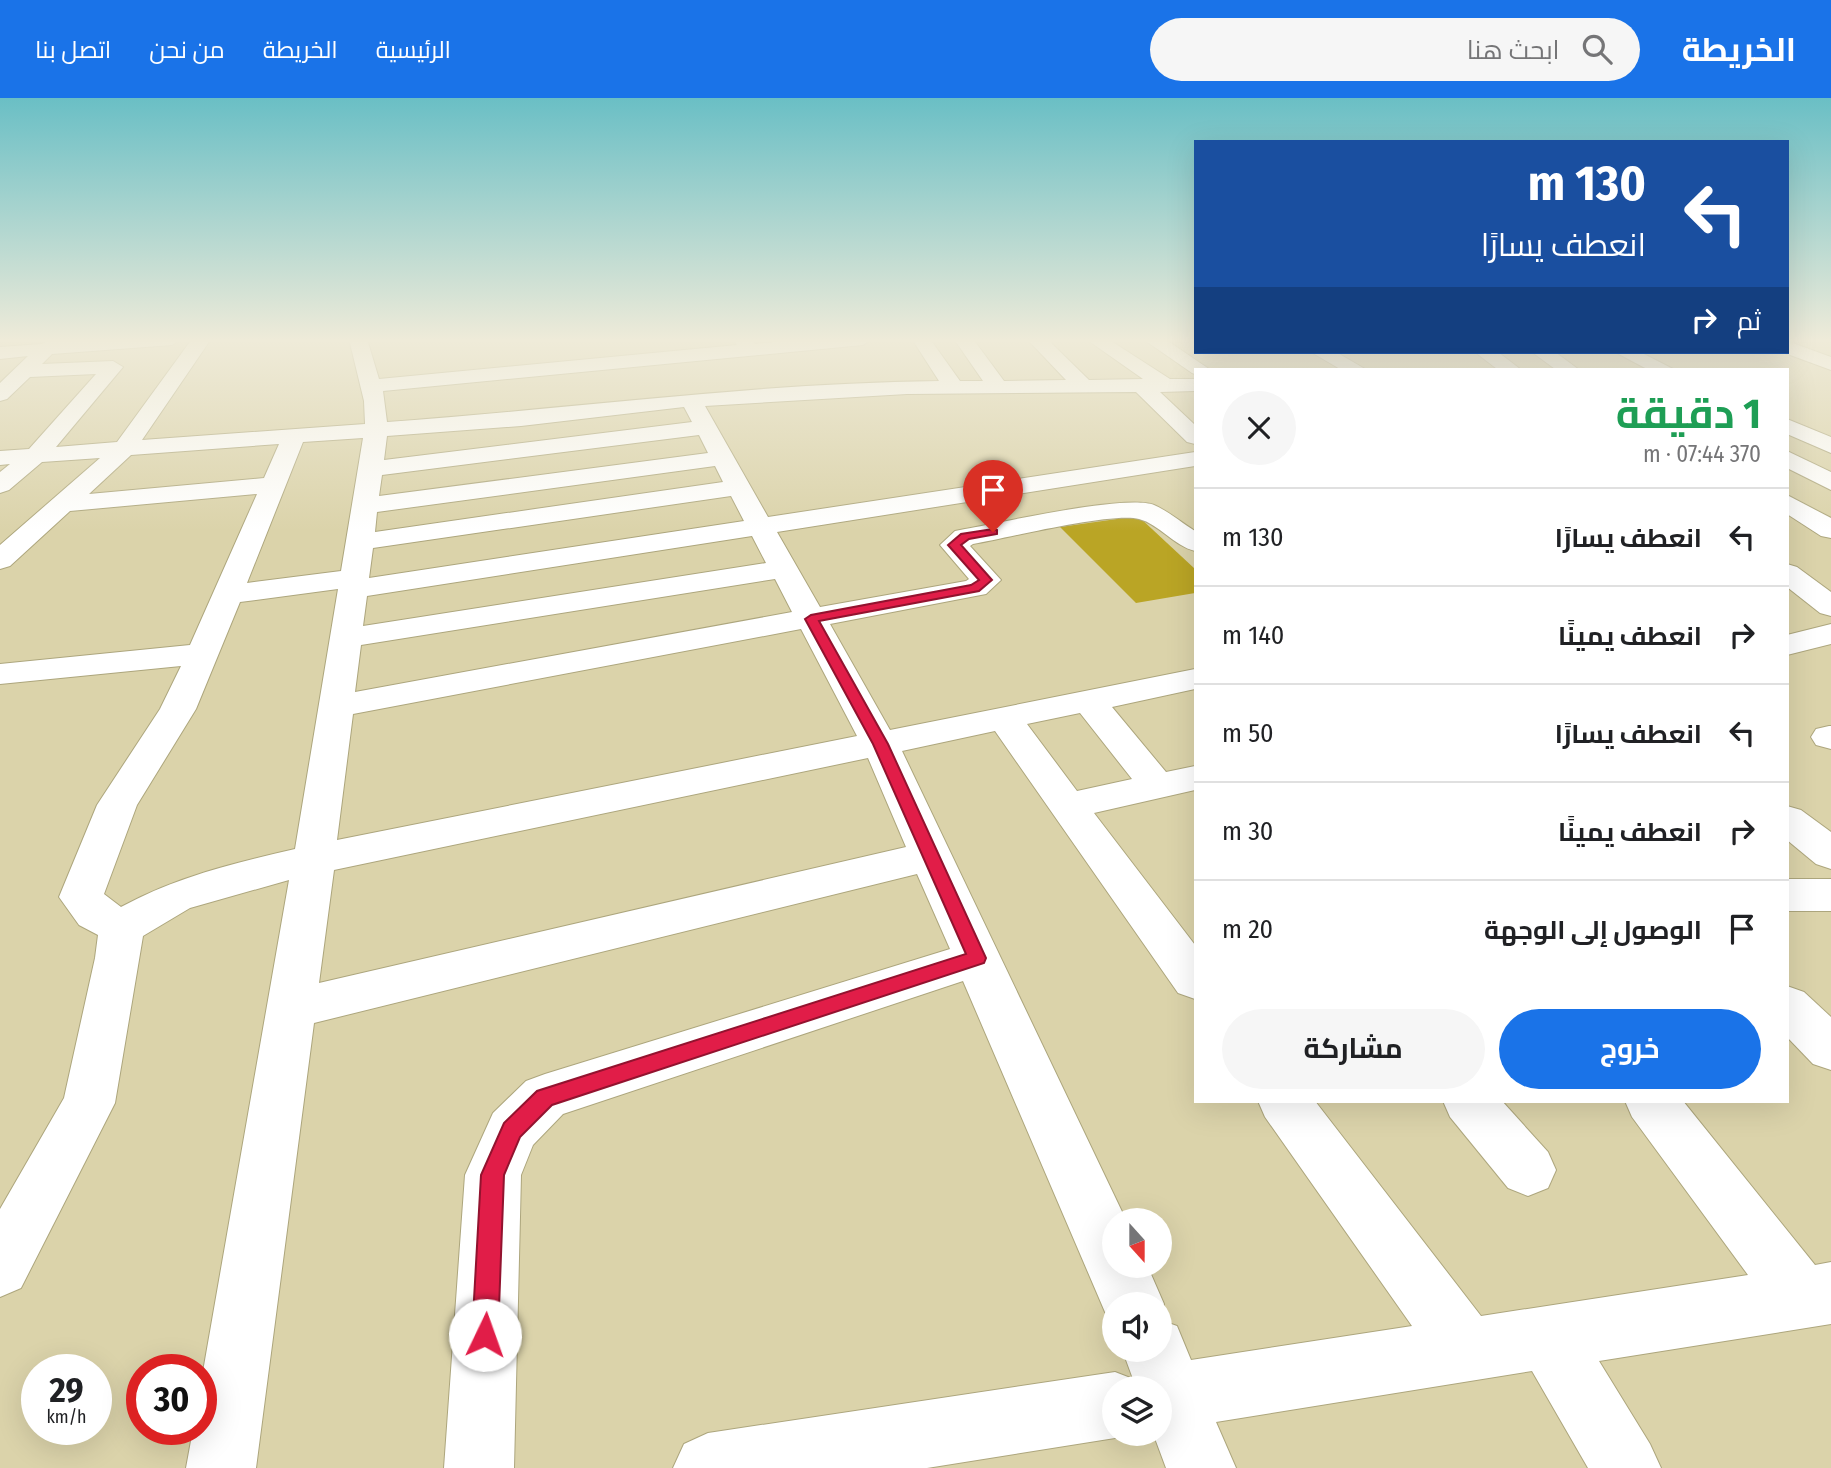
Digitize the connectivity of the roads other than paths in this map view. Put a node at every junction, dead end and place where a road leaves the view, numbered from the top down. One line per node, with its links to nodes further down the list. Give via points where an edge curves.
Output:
1 (82, 403): 15 (street)
2 (155, 403): 14 (street)
3 (375, 403): 24 (street)
4 (523, 403): 8 (street)
5 (675, 403): 10 (street)
6 (769, 403): 10 (street)
7 (1160, 403): 12 (street)
8 (521, 419): 10 (street); 24 (street)
9 (1789, 427): 13 (street)
10 (703, 435): 24 (street); 24 (street); 24 (street); 25 (street)
11 (294, 436): 14 (street); 21 (street); 24 (street)
12 (1194, 436)
13 (1827, 442)
14 (124, 449): 15 (street); 22 (street)
15 (36, 455): 16 (street); 20 (street)
16 (0, 458)
17 (1194, 459): 25 (street)
18 (1789, 459): 19 (street)
19 (1831, 482)
20 (0, 485)
21 (274, 485): 22 (street); 33 (street)
22 (63, 504): 27 (street)
23 (1789, 504): 26 (street)
24 (363, 519): 25 (street); 33 (street); 37 (street)
25 (761, 525): 31 (street)
26 (1831, 530)
27 (29, 534): 28 (street); 30 (street)
28 (0, 536)
29 (1194, 542): 35 (street, via 1145,511 1102,513 965,537 954,545 986,580 975,588)
30 (0, 560)
31 (785, 569): 35 (street); 37 (street)
32 (1789, 575): 34 (street)
33 (228, 595): 39 (street)
34 (1831, 607)
35 (811, 619): 43 (street); 45 (street)
36 (1831, 634): 38 (street)
37 (346, 638): 43 (street)
38 (1789, 644)
39 (203, 654): 40 (street); 52 (street, via 177,709 117,805 80,897 95,913)
40 (0, 674)
41 (1194, 679): 42 (street)
42 (1089, 701): 44 (street); 46 (street)
43 (337, 706): 51 (street)
44 (1004, 719): 45 (street); 47 (street)
45 (880, 744): 50 (street); 51 (street)
46 (1186, 781): 47 (street)
47 (1068, 806): 54 (street)
48 (1789, 821): 49 (street)
49 (1831, 854)
50 (931, 856): 53 (street); 56 (street)
51 (314, 859): 52 (street, via 175,897); 56 (street)
52 (121, 928): 63 (street, via 89,1103)
53 (977, 958): 62 (street); 71 (street, via 545,1097 512,1130 493,1175)
54 (1194, 979)
55 (1789, 1008): 57 (street)
56 (292, 1009): 70 (street)
57 (1831, 1048)
58 (1285, 1103): 66 (street)
59 (1471, 1103): 61 (street)
60 (1653, 1103): 64 (street)
61 (1528, 1170)
62 (1102, 1235)
63 (0, 1267)
64 (1817, 1296): 65 (street)
65 (1548, 1338): 66 (street); 74 (street)
66 (1466, 1350): 67 (street)
67 (1172, 1385)
68 (1102, 1396): 72 (street)
69 (1172, 1421): 73 (street)
70 (221, 1468)
71 (479, 1468)
72 (708, 1468)
73 (1201, 1468)
74 (1626, 1468)

